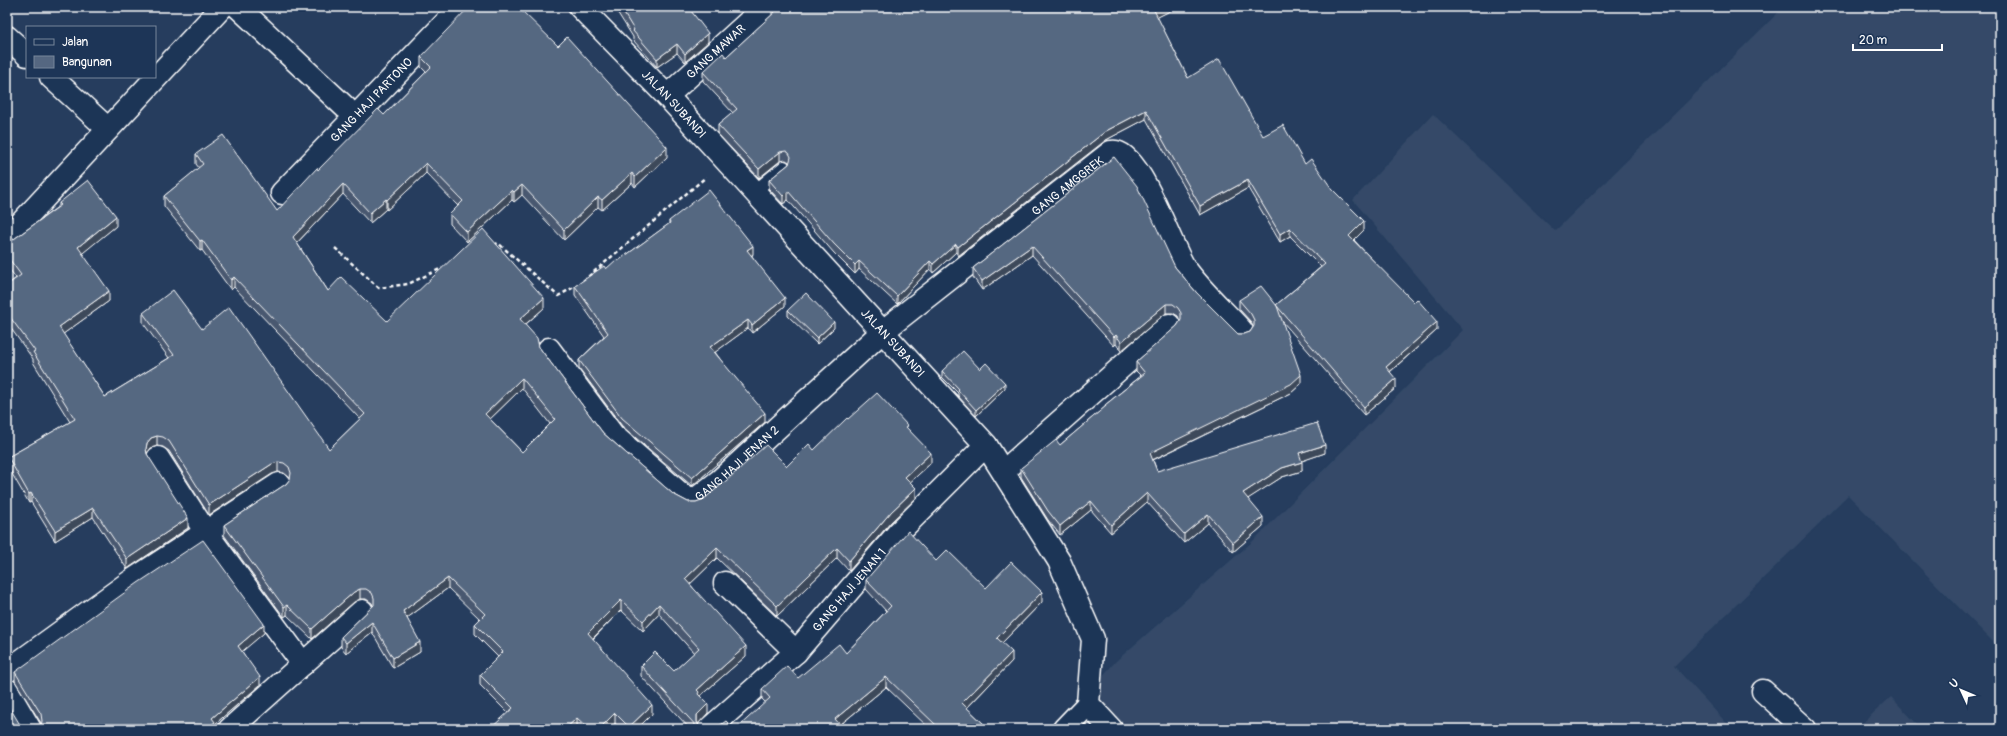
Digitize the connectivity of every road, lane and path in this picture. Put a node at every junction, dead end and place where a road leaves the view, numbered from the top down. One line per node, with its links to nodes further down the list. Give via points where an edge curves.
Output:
1 (222, 7): 10 (street)
2 (238, 7): 12 (street)
3 (461, 7): 17 (street, GANG HAJI PARTONO)
4 (580, 7): 11 (street, JALAN SUBANDI)
5 (765, 7): 11 (street, GANG MAWAR)
6 (7, 37): 7 (street)
7 (26, 54)
8 (52, 78): 13 (street)
9 (156, 78): 13 (street)
10 (156, 78)
11 (667, 96): 14 (street, JALAN SUBANDI)
12 (346, 108)
13 (108, 129): 18 (street)
14 (726, 160): 16 (street, JALAN SUBANDI); 19 (path, via 578,285 558,296 498,243)
15 (784, 167): 16 (lane)
16 (755, 191): 24 (street, JALAN SUBANDI)
17 (282, 193)
18 (7, 238)
19 (491, 246)
20 (335, 248): 21 (path, via 379,288 408,284)
21 (450, 265)
22 (1169, 325): 28 (street)
23 (1242, 331): 24 (street, GANG AMGGREK, via 1184,268 1139,172 1116,151 1111,152)
24 (882, 332): 25 (street, GANG HAJI JENAN 2, via 705,494 692,500 681,494 613,435); 26 (street, JALAN SUBANDI)
25 (549, 349)
26 (986, 445): 28 (street, JALAN SUBANDI); 33 (street, GANG HAJI JENAN 1, via 899,532)
27 (158, 458): 30 (street)
28 (1004, 471): 38 (street, JALAN SUBANDI, via 1059,561 1093,639)
29 (279, 484): 30 (street)
30 (205, 531): 34 (street); 35 (street)
31 (725, 583): 33 (street)
32 (362, 612): 34 (street)
33 (796, 652): 41 (street, GANG HAJI JENAN 1)
34 (303, 664): 40 (street)
35 (7, 671)
36 (7, 690): 39 (street)
37 (1763, 691): 44 (street)
38 (1088, 704): 42 (street); 43 (street)
39 (30, 729)
40 (230, 729)
41 (709, 729)
42 (1064, 729)
43 (1111, 729)
44 (1806, 729)

